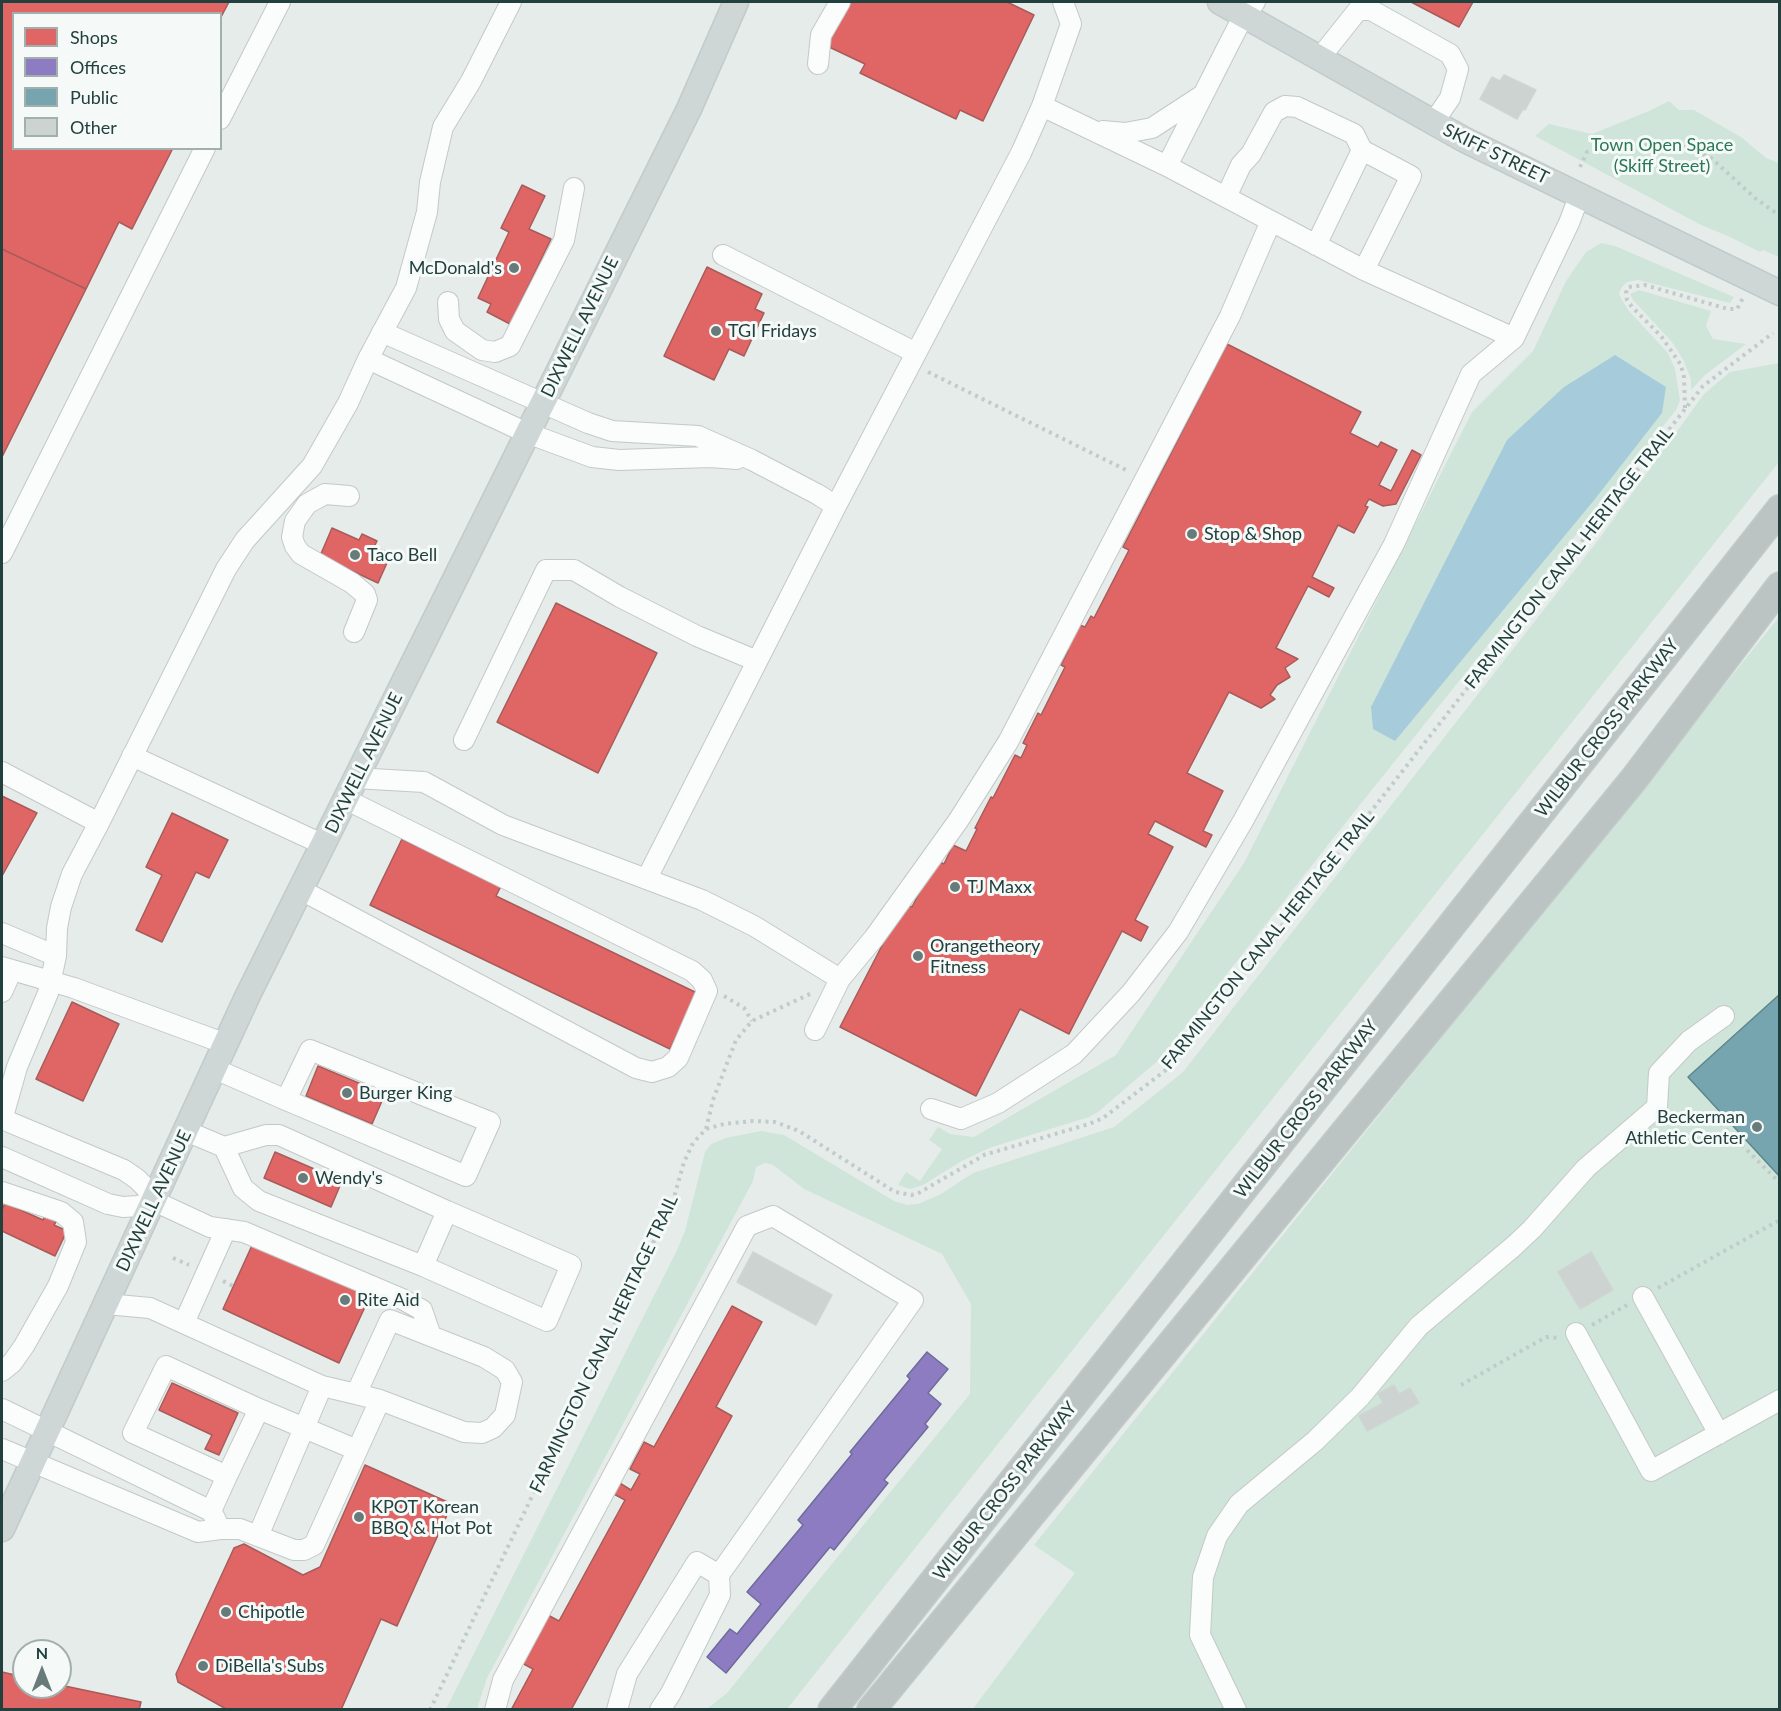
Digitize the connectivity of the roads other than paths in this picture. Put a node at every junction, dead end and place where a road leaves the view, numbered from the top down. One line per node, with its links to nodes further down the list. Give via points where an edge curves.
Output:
1 (280, 2): 12 (lane)
2 (511, 2): 27 (lane, via 443,127 427,212 406,288)
3 (736, 2): 31 (main road, DIXWELL AVENUE, via 689,109)
4 (840, 2): 9 (lane, via 821,35)
5 (1063, 2): 11 (lane, via 1071,24)
6 (1220, 2): 7 (main road, SKIFF STREET)
7 (1249, 8): 8 (main road, SKIFF STREET); 10 (lane)
8 (1319, 59): 13 (main road, SKIFF STREET); 13 (lane, via 1358,10 1371,10 1450,54 1458,69 1450,98)
9 (818, 64)
10 (1203, 94): 14 (lane, via 1152,128 1125,133); 17 (lane)
11 (1042, 106): 14 (lane); 30 (lane)
12 (222, 115)
13 (1433, 123): 19 (main road, SKIFF STREET)
14 (1091, 129): 17 (lane)
15 (204, 150): 37 (lane)
16 (1362, 150): 20 (lane, via 1354,134 1297,107 1285,106 1274,112); 22 (lane); 24 (lane, via 1411,176)
17 (1167, 166): 20 (lane)
18 (574, 188): 26 (lane, via 564,240 510,346 495,352 482,350 455,331 449,319)
19 (1580, 195): 25 (main road, SKIFF STREET); 28 (lane)
20 (1226, 197): 21 (lane)
21 (1271, 221): 22 (lane); 52 (lane, via 1219,336 1008,742 958,821)
22 (1316, 245): 24 (lane)
23 (723, 255): 30 (lane)
24 (1364, 270): 28 (lane)
25 (1779, 293)
26 (448, 302)
27 (382, 332): 29 (lane); 31 (lane)
28 (1514, 338): 60 (lane, via 1471,374 1394,544 1178,933 1131,993 1074,1054 998,1103 961,1119)
29 (368, 359): 32 (lane); 42 (lane, via 312,466 245,540 226,569)
30 (920, 362): 35 (lane)
31 (543, 403): 32 (main road, DIXWELL AVENUE); 33 (lane, via 612,431 698,436)
32 (527, 433): 33 (lane, via 592,457); 44 (main road, DIXWELL AVENUE)
33 (752, 460): 35 (lane)
34 (349, 496): 39 (lane, via 325,494 307,504 295,521 292,537 301,554 365,594 367,600)
35 (836, 506): 40 (lane)
36 (1779, 509): 97 (highway, WILBUR CROSS PARKWAY)
37 (2, 554)
38 (1779, 586): 98 (highway, WILBUR CROSS PARKWAY, via 1626,788)
39 (354, 632)
40 (757, 661): 41 (lane, via 696,636 574,570 546,570); 47 (lane)
41 (464, 740)
42 (132, 756): 45 (lane); 46 (lane)
43 (2, 772): 45 (lane)
44 (350, 788): 46 (main road, DIXWELL AVENUE); 47 (lane, via 388,778 424,782 503,825); 48 (lane, via 692,971 707,992 678,1058 668,1067 652,1072 636,1068)
45 (99, 823): 50 (lane, via 72,874 59,918)
46 (324, 845): 48 (main road, DIXWELL AVENUE)
47 (646, 878): 52 (lane, via 754,926)
48 (301, 890): 57 (main road, DIXWELL AVENUE)
49 (2, 933): 50 (lane)
50 (56, 956): 53 (lane)
51 (7, 968): 53 (lane); 54 (lane)
52 (840, 979): 56 (lane)
53 (50, 981): 57 (lane); 61 (lane)
54 (2, 992)
55 (1724, 1016): 99 (lane, via 1689,1041 1659,1072 1657,1107 1586,1168 1514,1246 1419,1326 1360,1397 1316,1441 1239,1504 1217,1536 1203,1577 1200,1635)
56 (814, 1030)
57 (226, 1044): 58 (main road, DIXWELL AVENUE)
58 (215, 1069): 59 (lane); 62 (main road, DIXWELL AVENUE)
59 (286, 1100): 59 (lane, via 466,1176 490,1122 310,1050)
60 (931, 1109)
61 (2, 1119): 66 (lane, via 124,1170 148,1190)
62 (186, 1131): 63 (lane); 66 (main road, DIXWELL AVENUE)
63 (224, 1147): 67 (lane, via 279,1135); 69 (lane, via 243,1188 259,1201)
64 (2, 1157): 66 (lane, via 108,1204 123,1207)
65 (2, 1192): 75 (lane, via 61,1212 74,1222 76,1242 58,1286 24,1346)
66 (154, 1201): 68 (lane, via 210,1227); 71 (main road, DIXWELL AVENUE)
67 (447, 1211): 69 (lane); 69 (lane, via 571,1265 547,1321)
68 (226, 1229): 72 (lane); 74 (lane, via 244,1232 402,1299 422,1310)
69 (423, 1266)
70 (1643, 1297): 84 (lane)
71 (106, 1304): 72 (lane, via 150,1308); 83 (main road, DIXWELL AVENUE)
72 (184, 1323): 76 (lane)
73 (1576, 1333): 84 (lane, via 1651,1471)
74 (431, 1336): 77 (lane, via 390,1320); 78 (lane, via 484,1357 505,1370 512,1382 505,1415 482,1433 464,1432)
75 (2, 1371)
76 (322, 1386): 77 (lane); 82 (lane)
77 (356, 1394): 78 (lane)
78 (380, 1400): 86 (lane)
79 (1779, 1400): 84 (lane)
80 (2, 1409): 83 (lane)
81 (259, 1409): 82 (lane); 88 (lane); 88 (lane, via 166,1366 133,1433)
82 (305, 1429): 86 (lane); 92 (lane)
83 (48, 1430): 87 (main road, DIXWELL AVENUE); 89 (lane)
84 (1719, 1434)
85 (2, 1449): 87 (lane)
86 (357, 1450): 92 (lane, via 314,1545 294,1550)
87 (34, 1462): 90 (main road, DIXWELL AVENUE); 91 (lane, via 198,1532)
88 (227, 1476): 89 (lane)
89 (211, 1511): 91 (lane)
90 (2, 1529)
91 (220, 1529): 92 (lane)
92 (258, 1536)
93 (719, 1575): 94 (lane, via 913,1300 773,1216 747,1226 503,1680); 95 (lane, via 697,1562 627,1674); 96 (lane, via 720,1594)
94 (495, 1710)
95 (616, 1710)
96 (660, 1710)
97 (832, 1710)
98 (871, 1710)
99 (1236, 1710)

